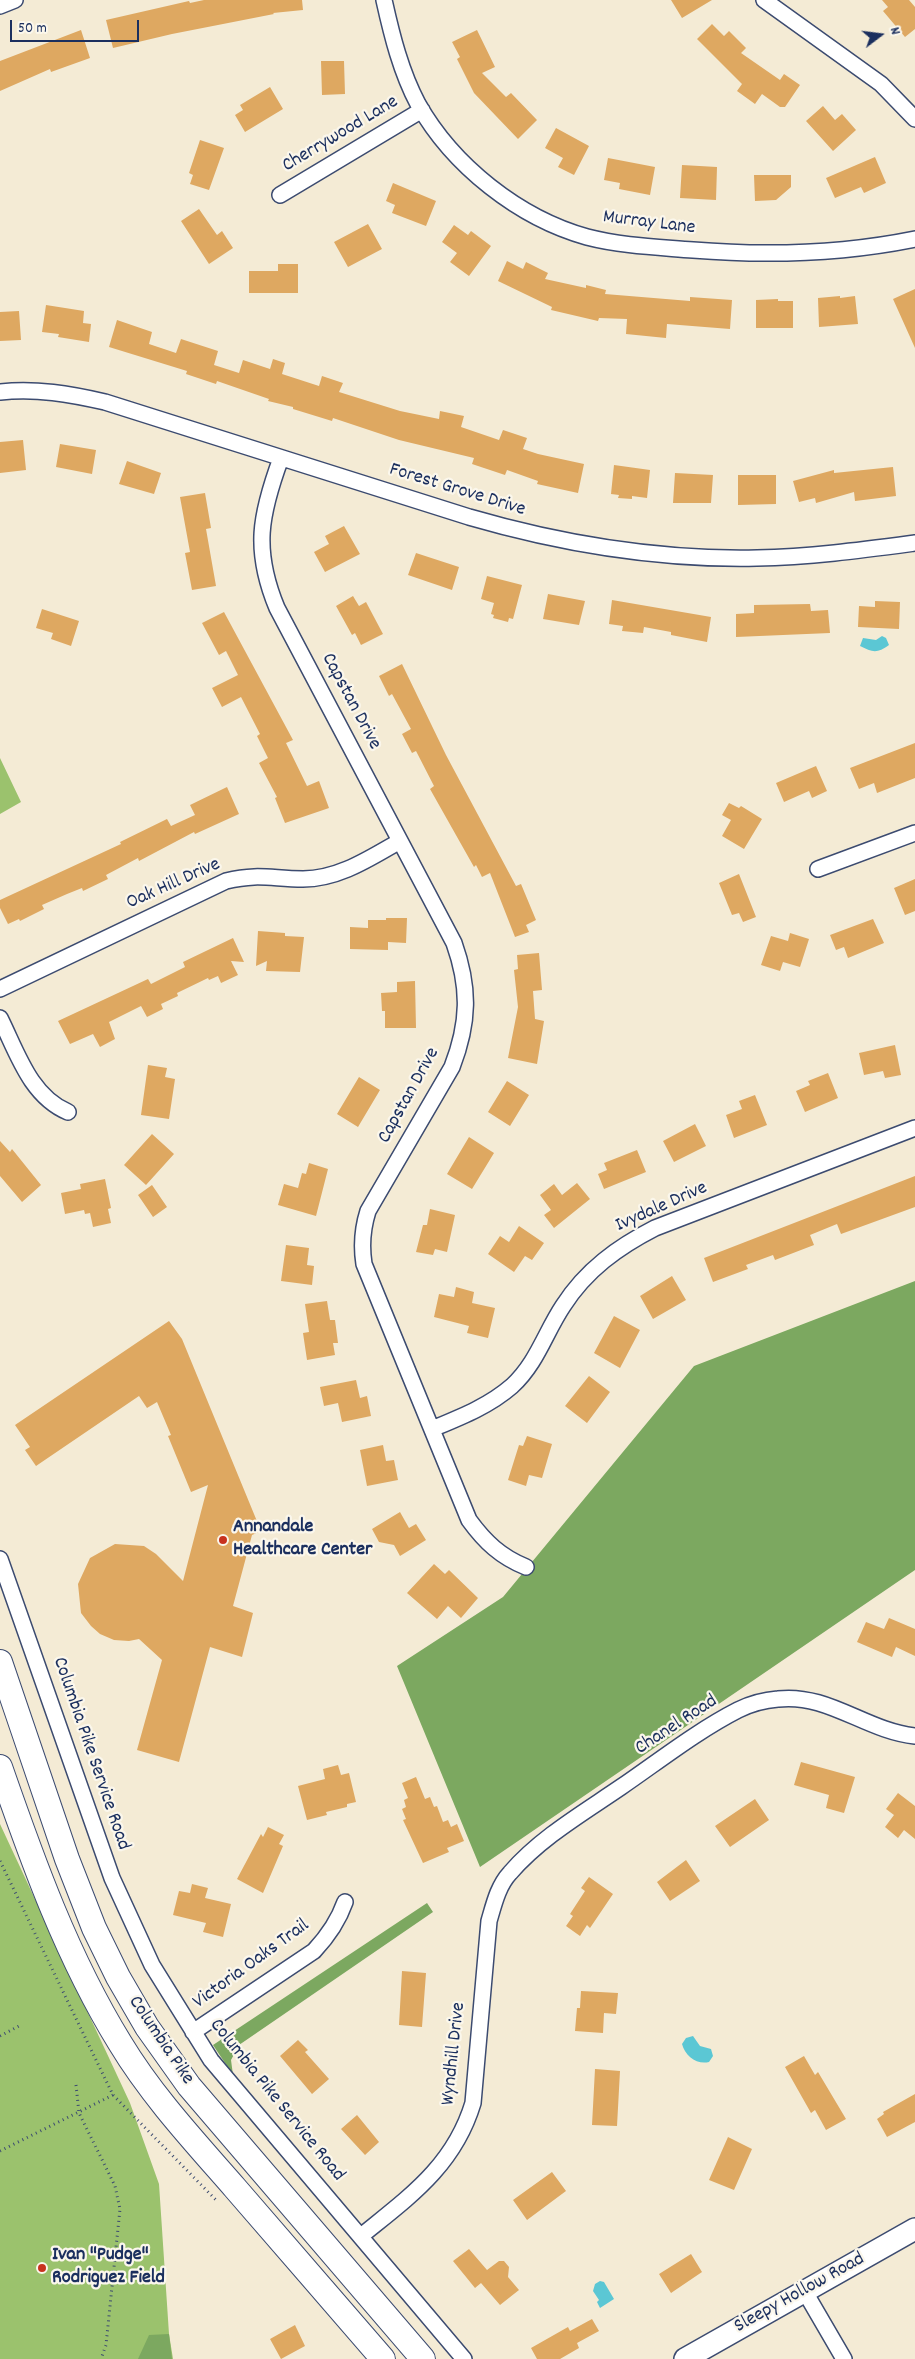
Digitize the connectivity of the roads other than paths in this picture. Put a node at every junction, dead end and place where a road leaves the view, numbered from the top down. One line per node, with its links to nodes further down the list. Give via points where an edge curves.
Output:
1 (15, 0): 4 (street)
2 (384, 0): 5 (street, Murray Lane, via 404,73)
3 (764, 0): 6 (street, via 881,84)
4 (0, 6)
5 (422, 110): 7 (street, Cherrywood Lane); 8 (street, Murray Lane, via 467,166 493,189 528,212 586,236 620,244 767,254 882,246)
6 (915, 119)
7 (280, 195)
8 (915, 239)
9 (0, 392): 10 (street, Forest Grove Drive, via 44,391 105,402)
10 (281, 458): 11 (street, Forest Grove Drive, via 526,533 619,550 756,558 817,555); 13 (street, Capstan Drive, via 268,492 263,517 261,542 269,587)
11 (915, 543)
12 (915, 833): 14 (street)
13 (400, 841): 15 (street, Oak Hill Drive, via 342,872 325,877 246,876 226,881); 19 (street, Capstan Drive, via 454,943 462,966 466,1021 452,1067 368,1211 362,1228 361,1246 364,1264)
14 (818, 869)
15 (0, 989)
16 (0, 1018): 17 (street, via 34,1086 45,1098)
17 (68, 1112)
18 (915, 1128): 19 (street, Ivydale Drive, via 655,1228 625,1244 601,1261 580,1283 563,1306 538,1355 513,1385 492,1402)
19 (432, 1429): 21 (street, Capstan Drive, via 474,1526 497,1552)
20 (0, 1559): 27 (street, Columbia Pike Service Road, via 116,1886 152,1965)
21 (526, 1568)
22 (0, 1662): 32 (main road, Columbia Pike, via 94,1928 147,2027 189,2086)
23 (915, 1736): 25 (street, Chanel Road, via 880,1728 816,1700 777,1699 738,1710 693,1737 554,1834 523,1858)
24 (0, 1767): 31 (main road, Columbia Pike, via 37,1873 66,1942 120,2044 164,2106)
25 (496, 1894): 29 (street, Wyndhill Drive, via 488,1921 472,2103 466,2125 457,2144 438,2169)
26 (345, 1902): 27 (street, Victoria Oaks Trail, via 328,1936 314,1951)
27 (193, 2032): 29 (street, Columbia Pike Service Road, via 217,2067)
28 (915, 2230): 30 (main road, Sleepy Hollow Road)
29 (361, 2236): 33 (street, Columbia Pike Service Road)
30 (805, 2292): 34 (main road, Sleepy Hollow Road); 35 (street)
31 (383, 2359)
32 (423, 2359)
33 (464, 2359)
34 (685, 2359)
35 (844, 2359)

